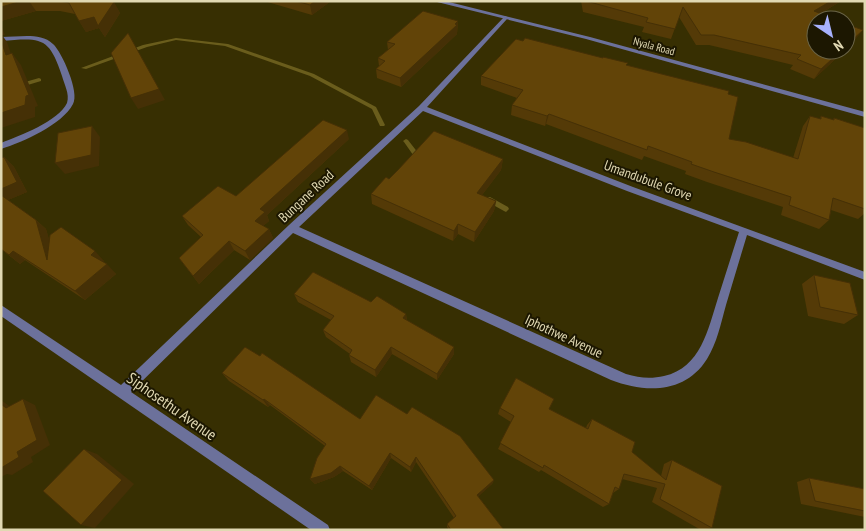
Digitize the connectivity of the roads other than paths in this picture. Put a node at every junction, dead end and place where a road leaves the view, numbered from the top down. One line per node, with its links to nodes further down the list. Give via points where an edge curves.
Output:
1 (436, 1): 2 (street, Nyala Road)
2 (505, 18): 4 (street, Bungane Road); 5 (street, Nyala Road)
3 (1, 39): 6 (street, via 38,38 53,46 61,58 72,98 70,105 53,120)
4 (422, 108): 7 (street, Bungane Road); 8 (street, Umandubule Grove)
5 (865, 115)
6 (1, 146)
7 (292, 228): 8 (street, Iphothwe Avenue, via 615,376 638,383 678,377 693,368 704,355); 11 (street, Bungane Road)
8 (744, 230): 9 (street, Umandubule Grove)
9 (865, 276)
10 (1, 310): 11 (street, Siphosethu Avenue)
11 (122, 392): 12 (street, Siphosethu Avenue)
12 (323, 530)

